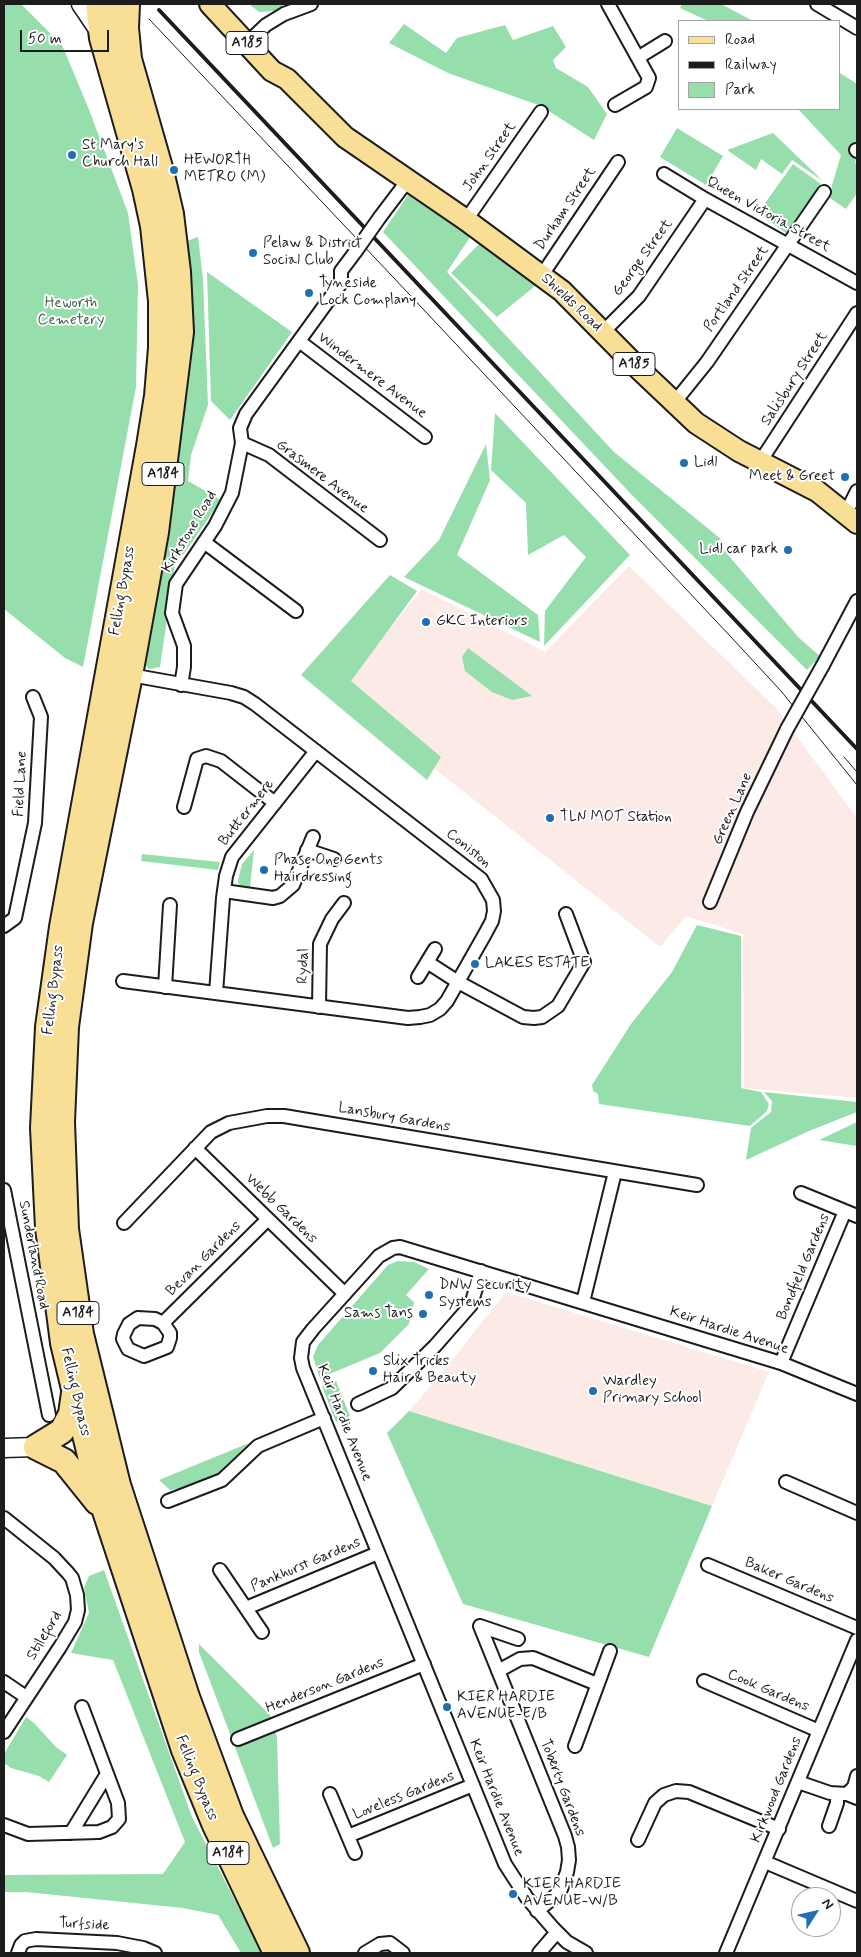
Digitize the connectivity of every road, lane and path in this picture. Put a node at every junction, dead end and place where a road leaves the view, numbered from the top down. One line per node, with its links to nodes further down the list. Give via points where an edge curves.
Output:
1 (81, 4): 11 (main road)
2 (98, 4): 11 (highway, Felling Bypass / A184)
3 (112, 4): 15 (main road, via 113,39)
4 (127, 4): 41 (highway, Felling Bypass / A184, via 129,59 171,214 181,332 156,532)
5 (210, 4): 12 (main road, A185)
6 (225, 4): 12 (main road, A185)
7 (311, 4): 12 (street, via 284,14)
8 (608, 4): 14 (street)
9 (817, 4): 10 (street)
10 (857, 28)
11 (101, 35): 15 (highway, Felling Bypass / A184); 18 (highway, via 97,62 103,86 116,123)
12 (251, 39): 21 (main road, Shields Road / A185, via 272,71 287,79 345,137)
13 (665, 42): 14 (street)
14 (639, 57): 16 (street, via 648,72 648,84)
15 (109, 63): 18 (highway, Felling Bypass / A184)
16 (615, 105)
17 (541, 112): 24 (street, John Street)
18 (135, 154): 41 (highway, Felling Bypass / A184, via 153,226 161,300 161,348)
19 (618, 162): 26 (street, Durham Street)
20 (664, 174): 23 (street, Queen Victoria Street)
21 (408, 180): 24 (main road, Shields Road / A185); 30 (street, Kirkstone Road, bridge, via 341,271 341,283)
22 (824, 192): 25 (street, Portland Street)
23 (705, 199): 25 (street, Queen Victoria Street); 29 (street, George Street, via 639,296)
24 (466, 220): 26 (main road, Shields Road / A185)
25 (789, 244): 27 (street, Queen Victoria Street); 31 (street, Portland Street, via 704,366)
26 (542, 275): 29 (main road, Shields Road / A185)
27 (857, 283)
28 (857, 313): 34 (street, Salisbury Street)
29 (602, 333): 31 (main road, Shields Road / A185)
30 (299, 341): 32 (street, Windermere Avenue); 33 (street, Kirkstone Road, via 246,414 240,428)
31 (674, 403): 34 (main road, Shields Road / A185, via 704,428)
32 (426, 436)
33 (242, 443): 37 (street, Grasmere Avenue, via 268,455); 38 (street, Kirkstone Road, via 232,493)
34 (760, 462): 36 (main road, Shields Road / A185, via 816,491)
35 (857, 492): 36 (street)
36 (852, 518)
37 (380, 540)
38 (204, 542): 40 (street); 42 (street, Kirkstone Road, via 176,584 172,613 184,646)
39 (857, 602): 51 (street, Green Lane, bridge, via 787,729 747,812)
40 (296, 611)
41 (119, 674): 42 (street, Coniston); 78 (highway, Felling Bypass / A184, via 62,927 48,1027 43,1128 48,1228 63,1343); 127 (highway, Felling Bypass / A184, via 66,1028 62,1122 66,1229 81,1334 118,1485 187,1698 231,1816)
42 (181, 685): 44 (street, Coniston, via 244,697)
43 (33, 697): 55 (street, Field Lane, via 41,717 36,824 15,918)
44 (316, 750): 45 (street, Buttermere); 60 (street, Coniston, via 480,879 489,890 493,900 492,921)
45 (275, 803): 46 (street, via 221,761 206,756 197,759); 50 (street, Buttermere, via 232,858)
46 (184, 807)
47 (313, 837): 48 (street)
48 (307, 850): 49 (street); 50 (street, via 293,885 280,896 273,898)
49 (334, 859)
50 (224, 891): 62 (street, Buttermere)
51 (710, 902)
52 (344, 903): 63 (street, Rydal, via 320,944)
53 (170, 905): 61 (street)
54 (566, 914): 60 (street, via 584,962 558,1006 550,1012 542,1017 524,1017)
55 (4, 926)
56 (434, 949): 57 (street)
57 (427, 962): 58 (street); 60 (street)
58 (418, 978)
59 (123, 981): 61 (street, Coniston)
60 (458, 982): 63 (street, Coniston, via 440,1009 420,1017)
61 (166, 987): 62 (street, Coniston)
62 (216, 993): 63 (street, Coniston)
63 (319, 1007)
64 (195, 1148): 65 (street, Lansbury Gardens, via 212,1132 229,1123 284,1116); 71 (street, Webb Gardens); 72 (street, Lansbury Gardens)
65 (615, 1172): 66 (street, Lansbury Gardens); 75 (street)
66 (697, 1185)
67 (4, 1190): 81 (street, Sunderland Road)
68 (801, 1193): 69 (street, Bondfield Gardens)
69 (845, 1211): 70 (street, Bondfield Gardens); 77 (street, Bondfield Gardens)
70 (857, 1216)
71 (268, 1219): 74 (street, Webb Gardens); 76 (street, Bevan Gardens)
72 (124, 1223)
73 (481, 1271): 74 (street, Keir Hardie Avenue, via 409,1249 393,1248 379,1256); 75 (street, Keir Hardie Avenue); 80 (street, via 471,1305 435,1346 392,1388)
74 (345, 1294): 82 (street, Keir Hardie Avenue, via 307,1336 301,1350 304,1368)
75 (583, 1302): 77 (street, Keir Hardie Avenue)
76 (163, 1323)
77 (780, 1363): 79 (street, Keir Hardie Avenue)
78 (74, 1390): 83 (highway, via 71,1414 62,1431); 87 (highway, Felling Bypass / A184)
79 (857, 1394)
80 (358, 1404)
81 (49, 1415)
82 (324, 1418): 86 (street, via 258,1446 222,1480); 90 (street, Keir Hardie Avenue)
83 (36, 1446): 84 (main road); 87 (highway, via 64,1461)
84 (4, 1448)
85 (786, 1482): 88 (street)
86 (168, 1501)
87 (105, 1513): 131 (highway, Felling Bypass / A184, via 184,1750 214,1823)
88 (857, 1513)
89 (4, 1518): 105 (street, Stileford, via 54,1558 72,1578 77,1595 75,1622)
90 (378, 1552): 93 (street, Pankhurst Gardens); 99 (street, Keir Hardie Avenue)
91 (708, 1565): 94 (street, Baker Gardens)
92 (220, 1570): 93 (street, Pankhurst Gardens)
93 (246, 1608): 95 (street, Pankhurst Gardens)
94 (857, 1628)
95 (262, 1632)
96 (518, 1639): 101 (street, Toberty Gardens, via 480,1626)
97 (857, 1640): 100 (street, Kirkwood Gardens)
98 (610, 1651): 104 (street, Toberty Gardens)
99 (424, 1664): 109 (street, Henderson Gardens); 114 (street, Keir Hardie Avenue)
100 (852, 1667): 107 (street, Kirkwood Gardens)
101 (498, 1671): 104 (street, via 526,1657); 126 (street, Toberty Gardens, via 568,1847 569,1860 561,1889)
102 (704, 1681): 107 (street, Cook Gardens)
103 (4, 1682): 105 (street)
104 (597, 1684): 110 (street, Toberty Gardens)
105 (26, 1697): 108 (street, Stileford)
106 (82, 1707): 111 (street)
107 (819, 1731): 113 (street, Kirkwood Gardens)
108 (4, 1732)
109 (238, 1739)
110 (575, 1746)
111 (107, 1774): 120 (street); 120 (street, via 118,1803 119,1818 112,1828)
112 (857, 1776): 116 (street)
113 (798, 1782): 116 (street); 119 (street, Kirkwood Gardens)
114 (473, 1785): 121 (street, Loveless Gardens); 126 (street, Keir Hardie Avenue, via 505,1864)
115 (330, 1794): 121 (street)
116 (847, 1795): 118 (street, via 837,1803)
117 (4, 1825): 120 (street, via 28,1834)
118 (829, 1826)
119 (779, 1829): 122 (street, via 689,1792 676,1791 655,1803); 124 (street, Kirkwood Gardens)
120 (71, 1833)
121 (348, 1836): 123 (street)
122 (638, 1840)
123 (355, 1853)
124 (765, 1862): 125 (street); 138 (street, Kirkwood Gardens)
125 (857, 1901)
126 (537, 1911): 128 (street, Keir Hardie Avenue)
127 (282, 1923): 132 (highway, Felling Bypass / A184); 133 (highway)
128 (557, 1932): 136 (street); 137 (street, Keir Hardie Avenue)
129 (18, 1953): 130 (street, Turfside, via 25,1941 36,1939 117,1943)
130 (155, 1953)
131 (276, 1953)
132 (297, 1953)
133 (303, 1953)
134 (366, 1953): 135 (street, via 380,1944 390,1943)
135 (402, 1953)
136 (539, 1953)
137 (586, 1953)
138 (726, 1953)

